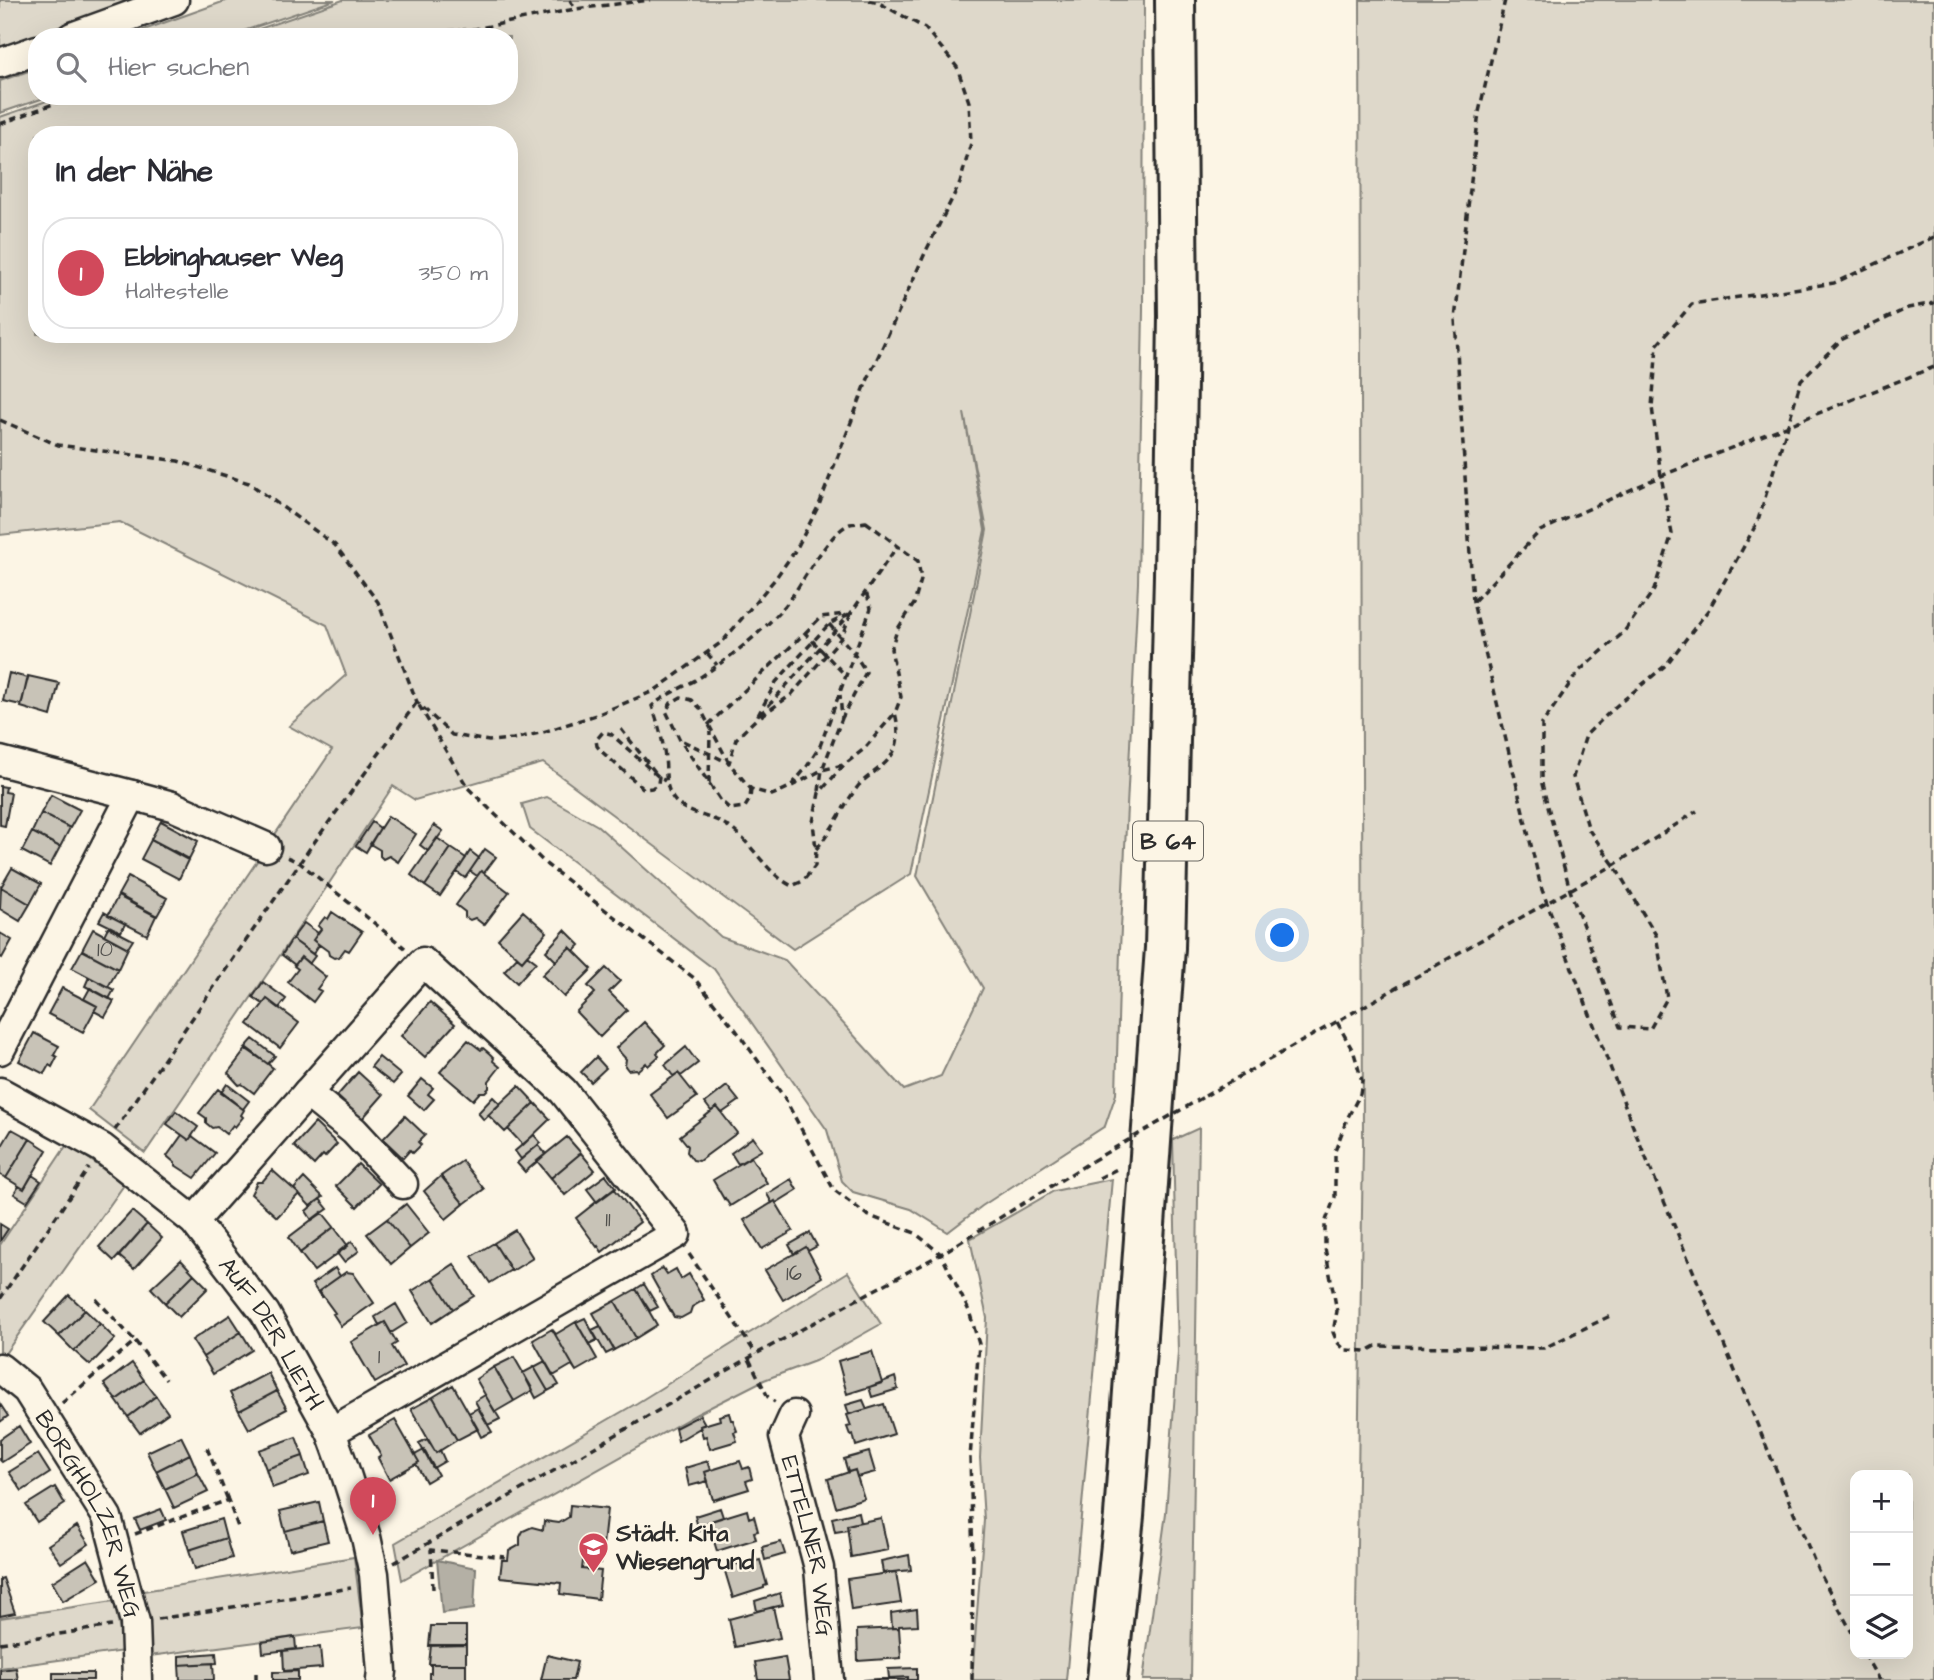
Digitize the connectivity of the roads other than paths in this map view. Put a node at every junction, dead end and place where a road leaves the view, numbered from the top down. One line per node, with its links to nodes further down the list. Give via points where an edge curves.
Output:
1 (174, 0): 3 (street)
2 (1175, 0): 20 (highway, B 64, via 1178,316 1165,948 1124,1516)
3 (97, 28)
4 (28, 53): 5 (street)
5 (0, 63)
6 (0, 761): 7 (street)
7 (132, 795): 8 (street); 9 (street)
8 (265, 847)
9 (0, 1050)
10 (0, 1092): 13 (street, AUF DER LIETH, via 103,1148)
11 (307, 1093): 12 (street, via 354,1132); 13 (street); 16 (street, via 423,962 563,1091 676,1234)
12 (403, 1184)
13 (194, 1221): 16 (street, AUF DER LIETH, via 265,1313)
14 (0, 1368): 17 (street, BORGHOLZER WEG, via 27,1390 107,1517 135,1622)
15 (794, 1415): 19 (street, ETTELNER WEG, via 784,1437 819,1568)
16 (331, 1432): 18 (street, AUF DER LIETH, via 375,1579)
17 (137, 1680)
18 (381, 1680)
19 (829, 1680)
20 (1107, 1680)

